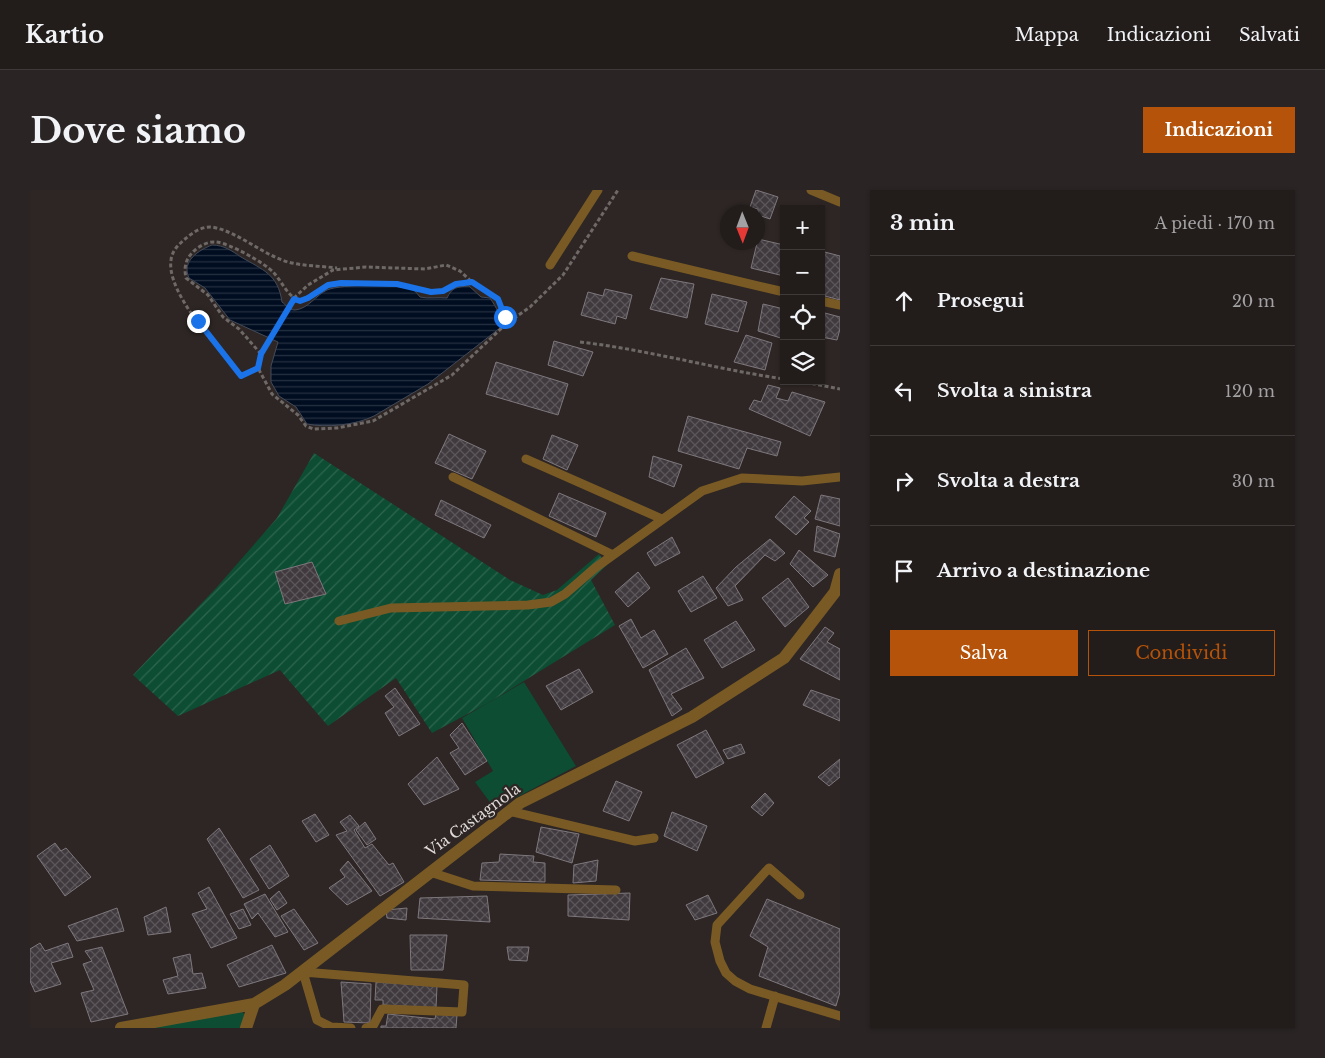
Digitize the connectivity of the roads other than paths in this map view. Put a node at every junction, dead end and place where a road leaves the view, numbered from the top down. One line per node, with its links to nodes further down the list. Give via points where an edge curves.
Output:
1 (598, 190): 5 (lane)
2 (811, 190): 3 (lane)
3 (840, 202)
4 (632, 256): 6 (lane)
5 (550, 265)
6 (780, 291)
7 (825, 302): 8 (lane)
8 (840, 305)
9 (526, 459): 12 (lane)
10 (453, 477): 13 (lane)
11 (840, 477): 12 (lane, via 802,482 742,478 719,483)
12 (662, 519): 13 (lane)
13 (613, 555): 15 (lane, via 551,602 391,608)
14 (840, 574): 16 (street, Via Castagnola, via 835,592 784,658 692,717)
15 (339, 621)
16 (509, 811): 17 (lane, via 635,841); 18 (street, Via Castagnola)
17 (654, 838)
18 (430, 872): 19 (lane, via 473,886); 21 (street, Via Castagnola)
19 (616, 890)
20 (800, 895): 22 (lane, via 769,868 717,925 715,942 726,973 735,982)
21 (303, 972): 23 (street, Via Castagnola); 27 (lane, via 317,1020 331,1026); 28 (lane, via 464,985 462,1012 382,1009 373,1026)
22 (775, 996): 24 (lane); 29 (lane)
23 (254, 1004): 25 (street, Via Castagnola); 26 (street)
24 (840, 1016)
25 (121, 1028)
26 (246, 1028)
27 (351, 1028)
28 (366, 1028)
29 (766, 1028)

